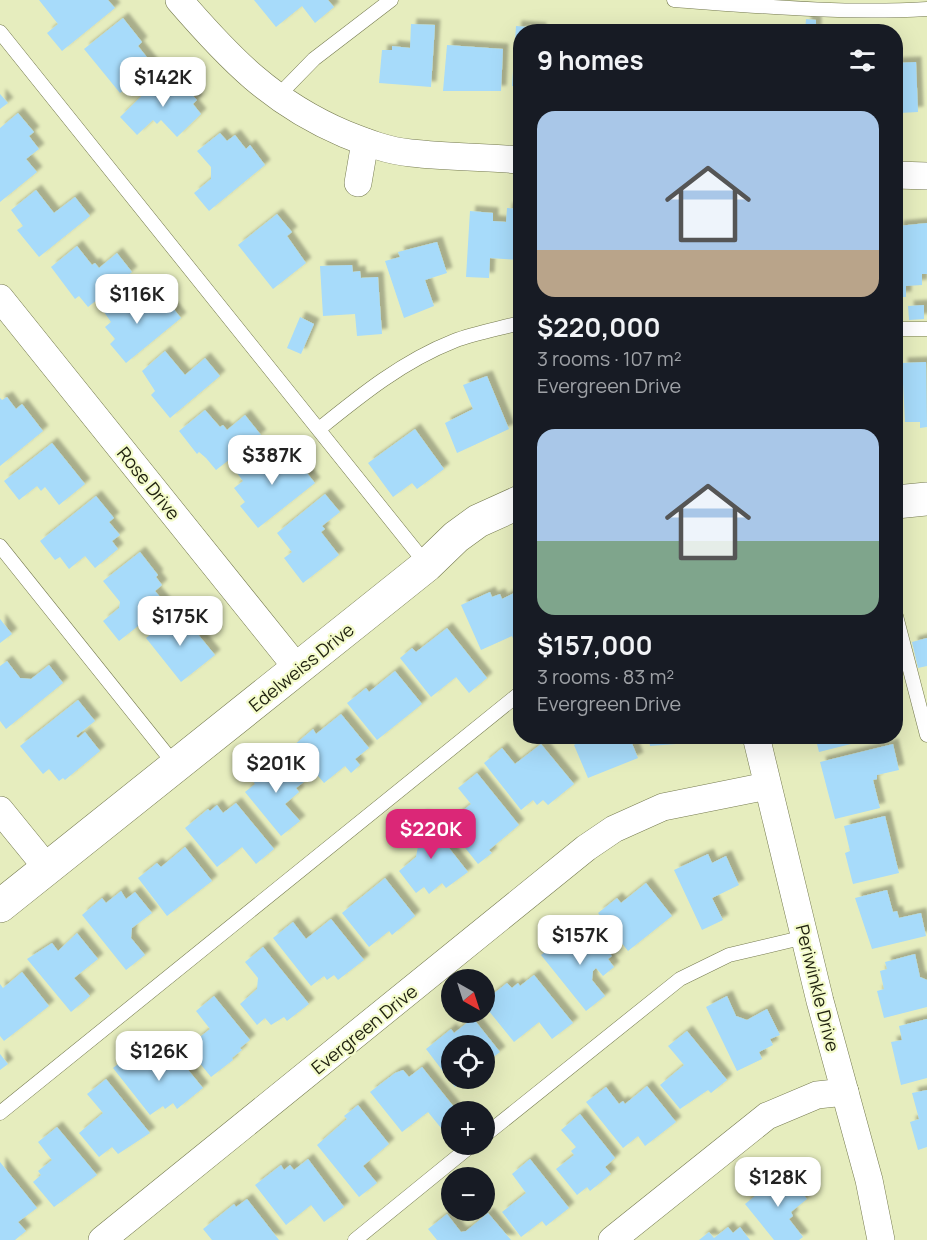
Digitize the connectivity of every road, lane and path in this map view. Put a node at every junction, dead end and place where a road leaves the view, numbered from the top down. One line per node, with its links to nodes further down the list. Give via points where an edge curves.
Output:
1 (179, 0): 6 (street, via 221,49)
2 (391, 0): 6 (lane, via 314,59)
3 (674, 0): 4 (lane, via 791,8)
4 (927, 9)
5 (0, 32): 16 (lane)
6 (276, 98): 7 (street, via 316,122)
7 (365, 142): 8 (street, via 409,153); 11 (street)
8 (513, 159)
9 (903, 175): 10 (street)
10 (927, 176)
11 (358, 183)
12 (0, 298): 23 (street, Rose Drive)
13 (513, 325): 16 (lane, via 453,342 407,364)
14 (903, 329): 15 (lane)
15 (927, 329)
16 (319, 429): 21 (lane)
17 (927, 500): 18 (street)
18 (903, 502)
19 (513, 505): 21 (street, Edelweiss Drive, via 478,521)
20 (0, 546): 27 (lane)
21 (428, 564): 23 (street, Edelweiss Drive)
22 (903, 643): 25 (lane)
23 (298, 669): 27 (street, Edelweiss Drive)
24 (513, 699): 34 (lane)
25 (927, 735)
26 (758, 744): 28 (street, Periwinkle Drive)
27 (176, 766): 30 (street, Edelweiss Drive)
28 (767, 786): 32 (street, Periwinkle Drive); 37 (street, Evergreen Drive, via 663,807 605,836)
29 (0, 810): 30 (street)
30 (48, 869): 31 (street, Edelweiss Drive)
31 (0, 906)
32 (805, 937): 33 (street, Periwinkle Drive); 35 (lane, via 729,955 680,979)
33 (845, 1092): 39 (street, via 817,1095 766,1116); 40 (street, Periwinkle Drive)
34 (0, 1113)
35 (495, 1127)
36 (459, 1155): 38 (lane)
37 (102, 1240)
38 (355, 1240)
39 (612, 1240)
40 (882, 1240)

